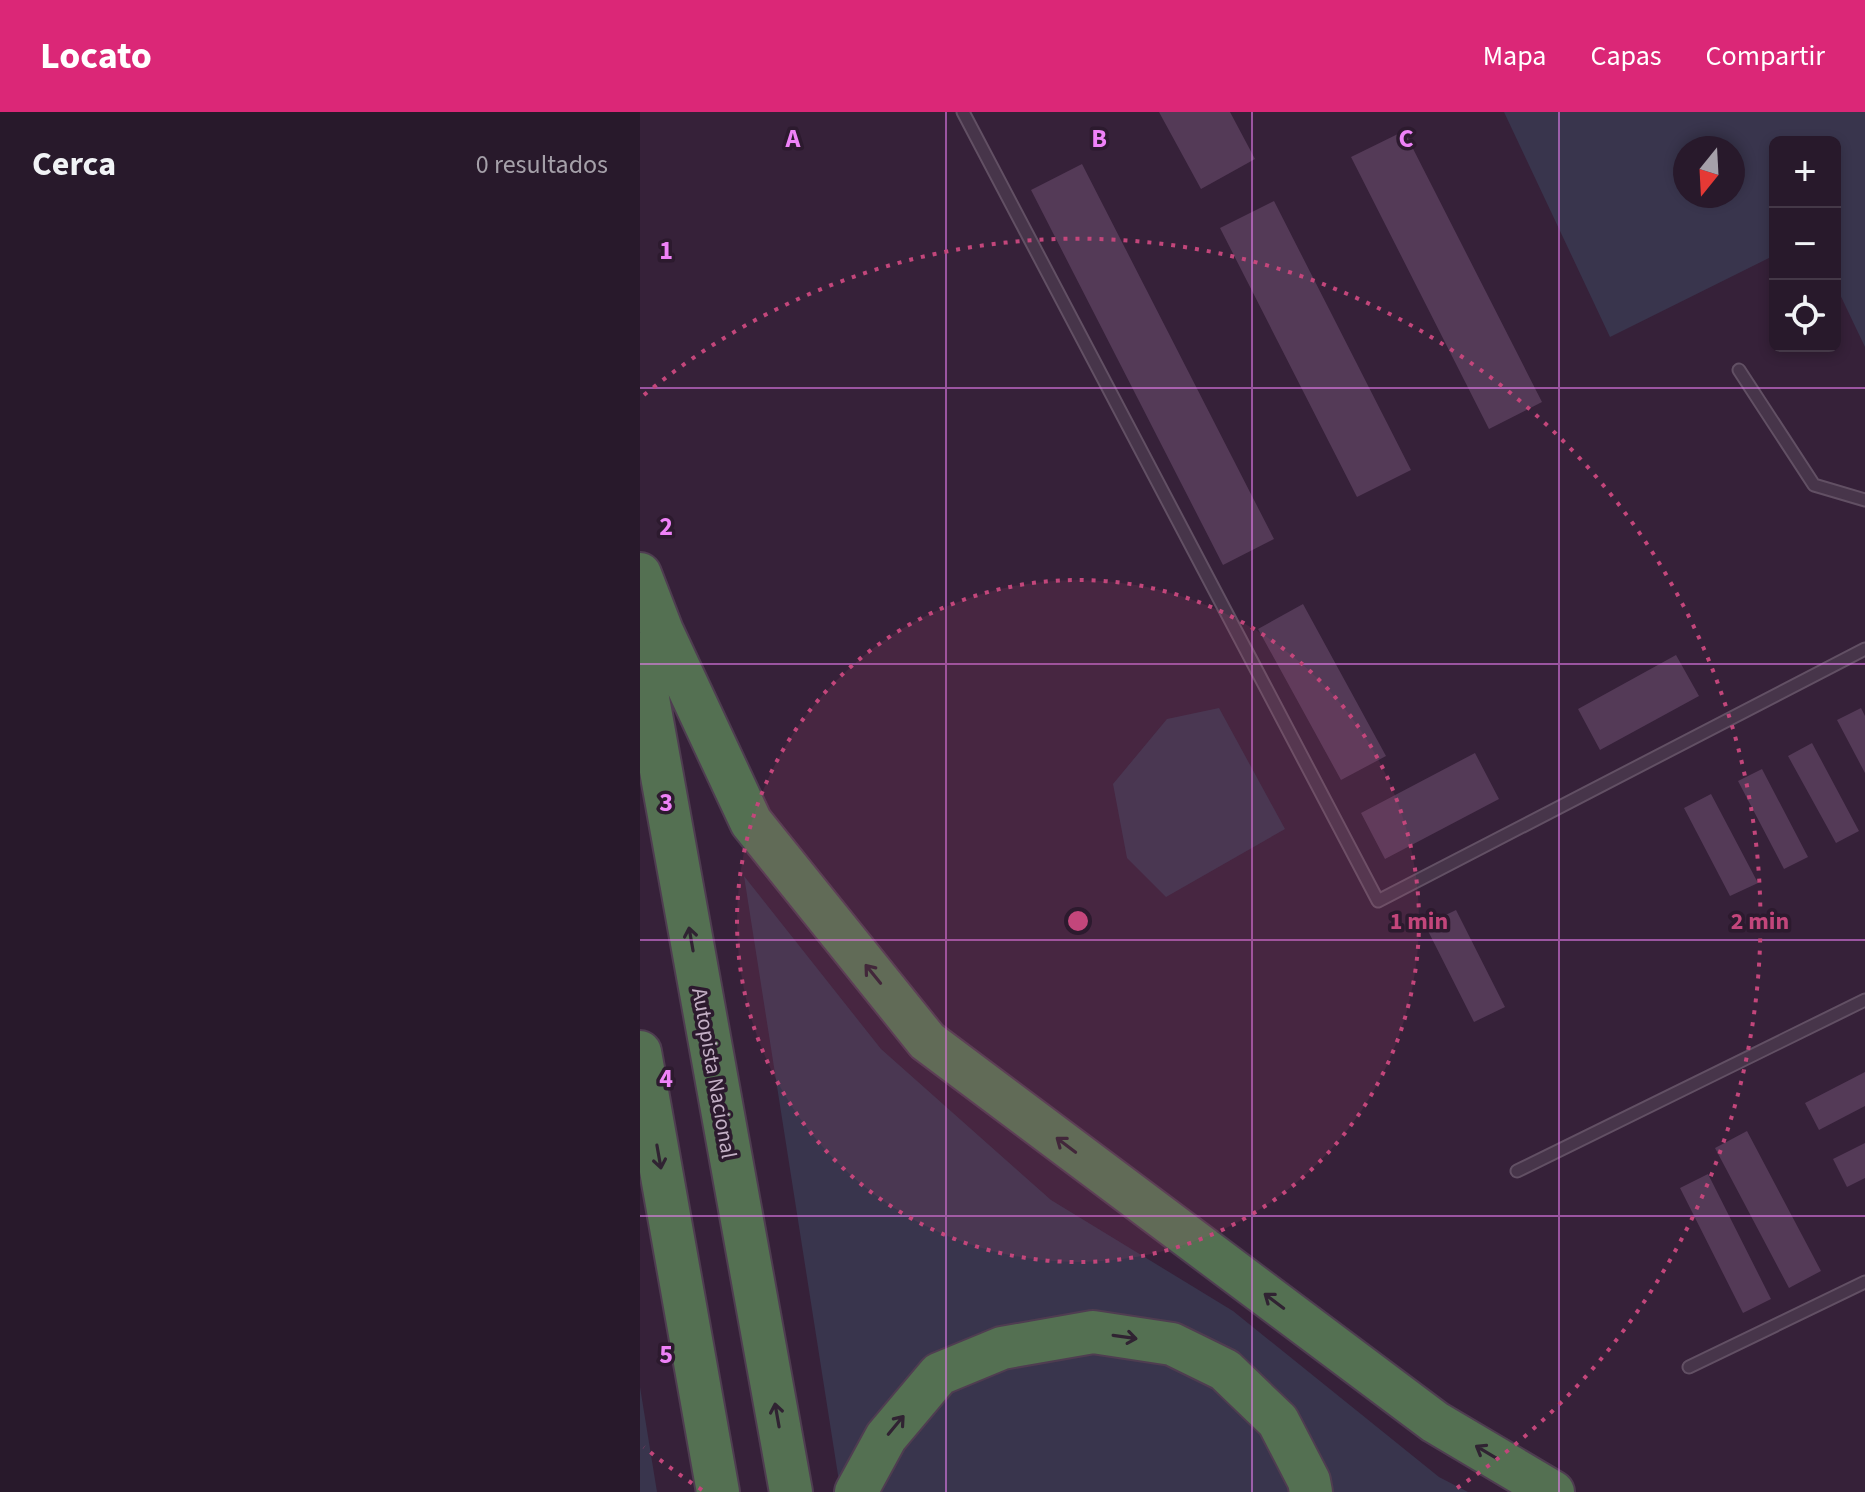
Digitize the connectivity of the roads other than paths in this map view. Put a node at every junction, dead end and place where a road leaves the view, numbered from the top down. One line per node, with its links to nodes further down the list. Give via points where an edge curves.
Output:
1 (963, 112): 5 (lane, via 1378,901)
2 (1739, 370): 3 (lane, via 1814,485)
3 (1865, 500)
4 (640, 574): 16 (highway, one-way to 4, via 1435,1422 927,1041 751,822)
5 (1865, 649)
6 (640, 654): 13 (highway, Autopista Nacional, one-way to 6)
7 (1865, 1000): 9 (lane)
8 (640, 1052): 12 (highway, one-way to 12)
9 (1517, 1171)
10 (1865, 1282): 11 (lane)
11 (1689, 1367)
12 (718, 1492)
13 (791, 1492)
14 (856, 1492): 15 (highway, one-way to 15, via 886,1437 939,1374 1002,1348 1093,1332 1172,1344 1225,1370 1278,1421)
15 (1311, 1492)
16 (1553, 1492)

